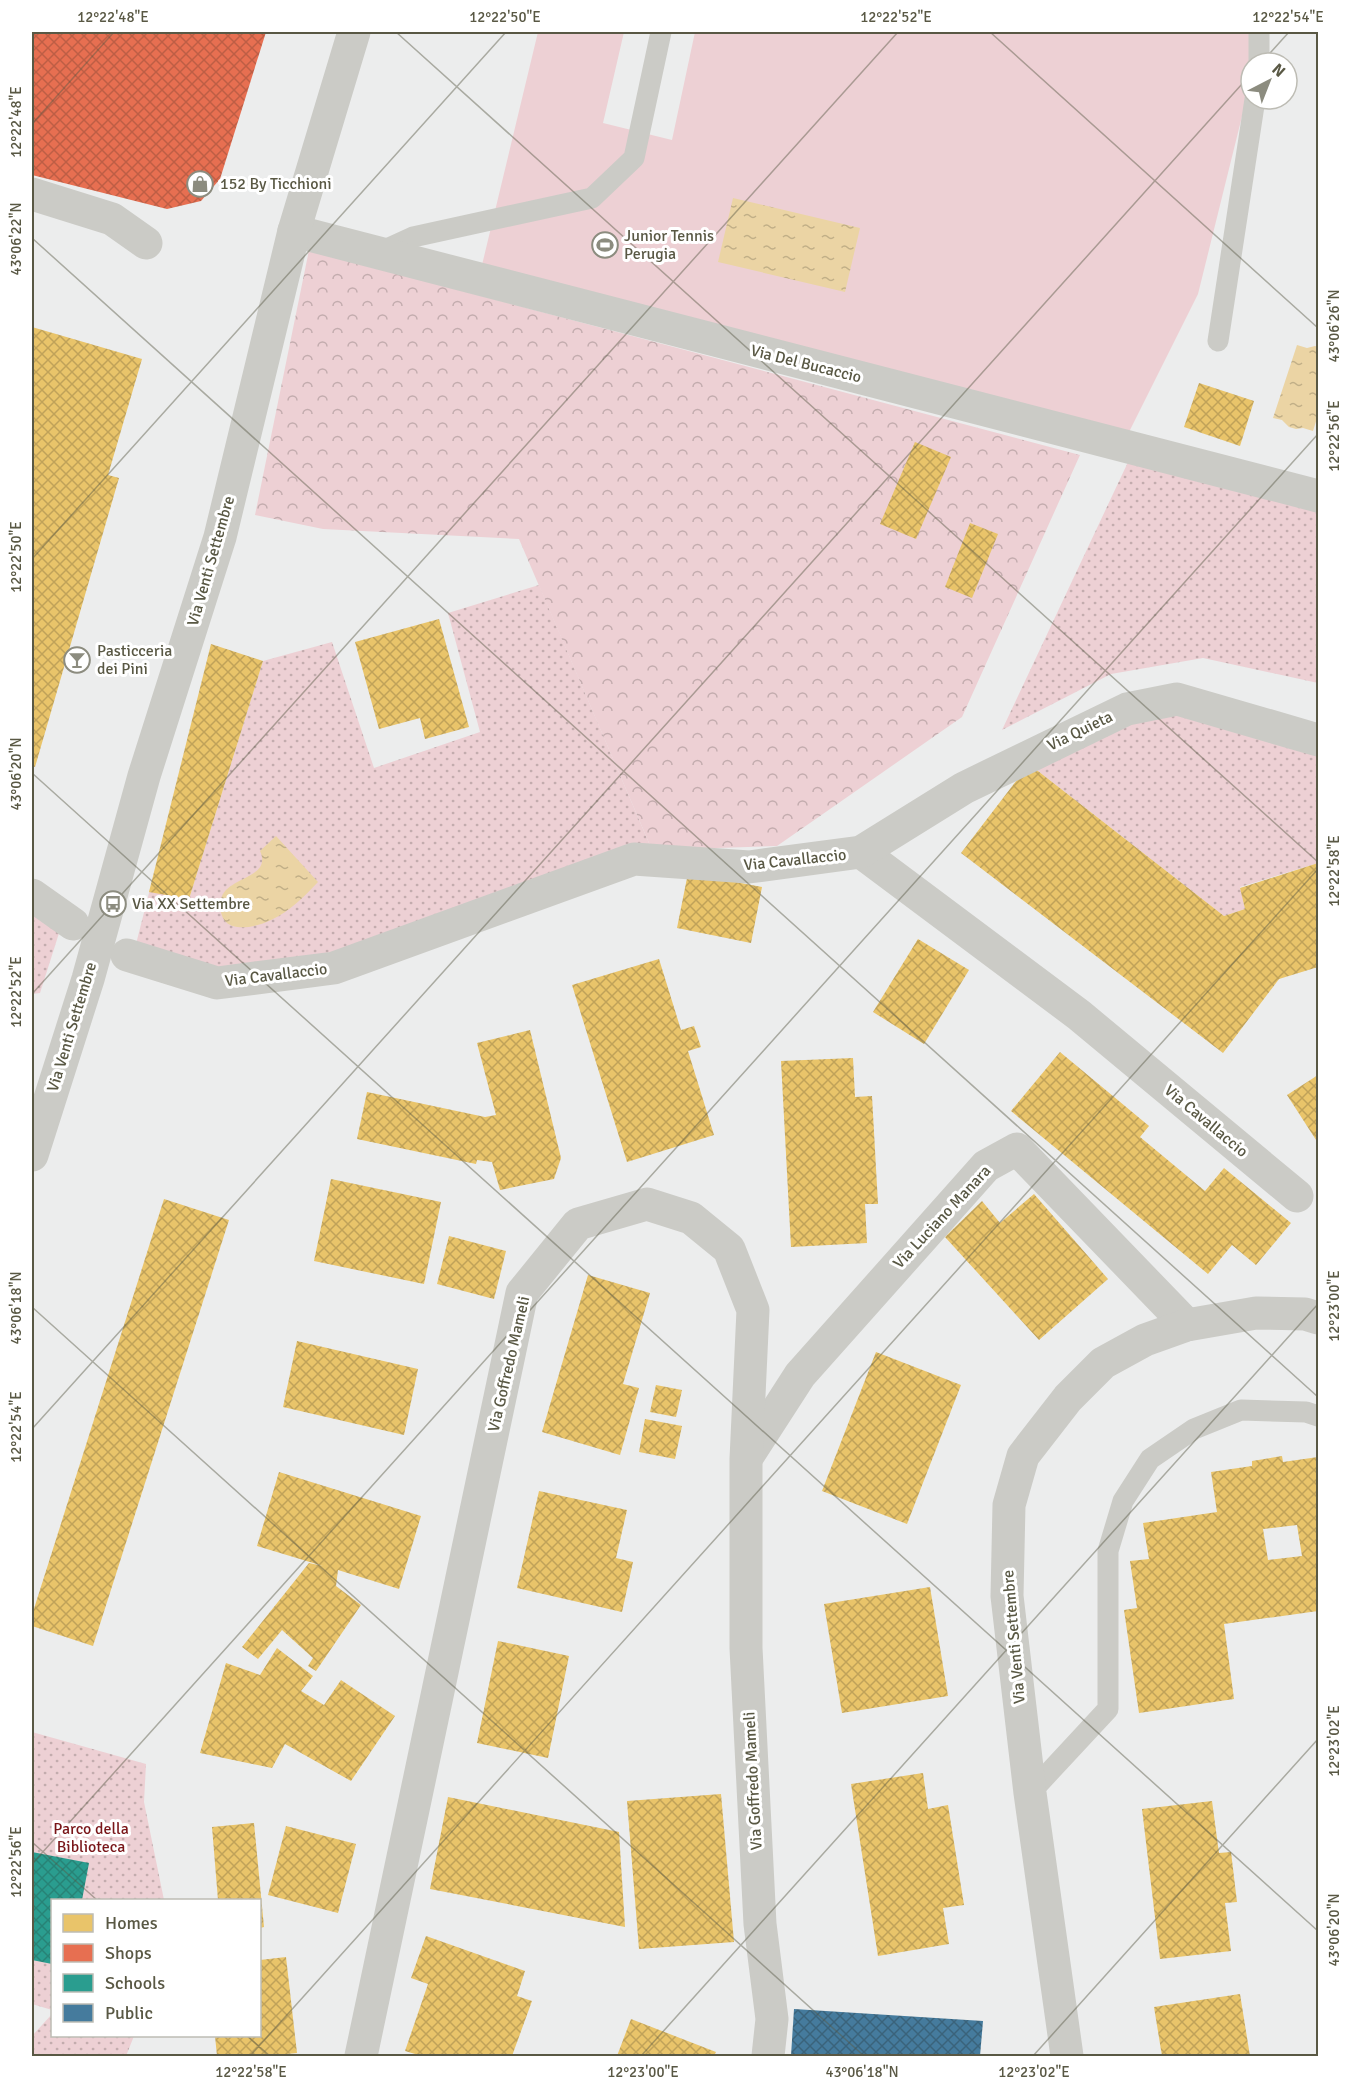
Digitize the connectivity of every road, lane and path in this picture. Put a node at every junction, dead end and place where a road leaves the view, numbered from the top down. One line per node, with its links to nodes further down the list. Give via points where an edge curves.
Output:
1 (354, 32): 7 (street, Via Venti Settembre)
2 (661, 32): 9 (lane, via 634,158 592,198 413,237)
3 (1259, 32): 4 (lane)
4 (1259, 51)
5 (1253, 111): 10 (lane)
6 (32, 194): 8 (street, via 112,219)
7 (294, 231): 9 (street, Via Del Bucaccio); 17 (street, Via Venti Settembre, via 220,537 144,776 88,979)
8 (146, 243)
9 (378, 254): 11 (street, Via Del Bucaccio)
10 (1218, 341)
11 (1318, 496)
12 (1318, 740): 13 (street, Via Quieta, via 1177,699 1127,709 964,788)
13 (861, 852): 16 (street, Via Cavallaccio, via 749,867 634,859 334,968 217,983); 18 (street, Via Cavallaccio, via 1079,1015)
14 (32, 895): 15 (street)
15 (73, 924)
16 (127, 955)
17 (32, 1155)
18 (1296, 1196)
19 (1318, 1318): 20 (street, Via Venti Settembre, via 1256,1313)
20 (1187, 1325): 22 (street, Via Luciano Manara, via 1017,1149 986,1166 800,1375); 23 (street, Via Venti Settembre, via 1145,1340 1103,1364 1068,1398 1023,1456 1009,1505 1007,1596)
21 (1318, 1416): 23 (lane, via 1306,1412 1241,1410 1194,1429 1150,1460 1123,1500 1108,1551 1108,1709)
22 (746, 1459): 24 (street, Via Goffredo Mameli, via 753,1310 729,1249 691,1218 647,1204 578,1224 522,1293); 25 (street, Via Goffredo Mameli, via 746,1648 760,1924 772,2019)
23 (1030, 1793): 26 (street, Via Venti Settembre)
24 (361, 2056)
25 (768, 2056)
26 (1067, 2056)

